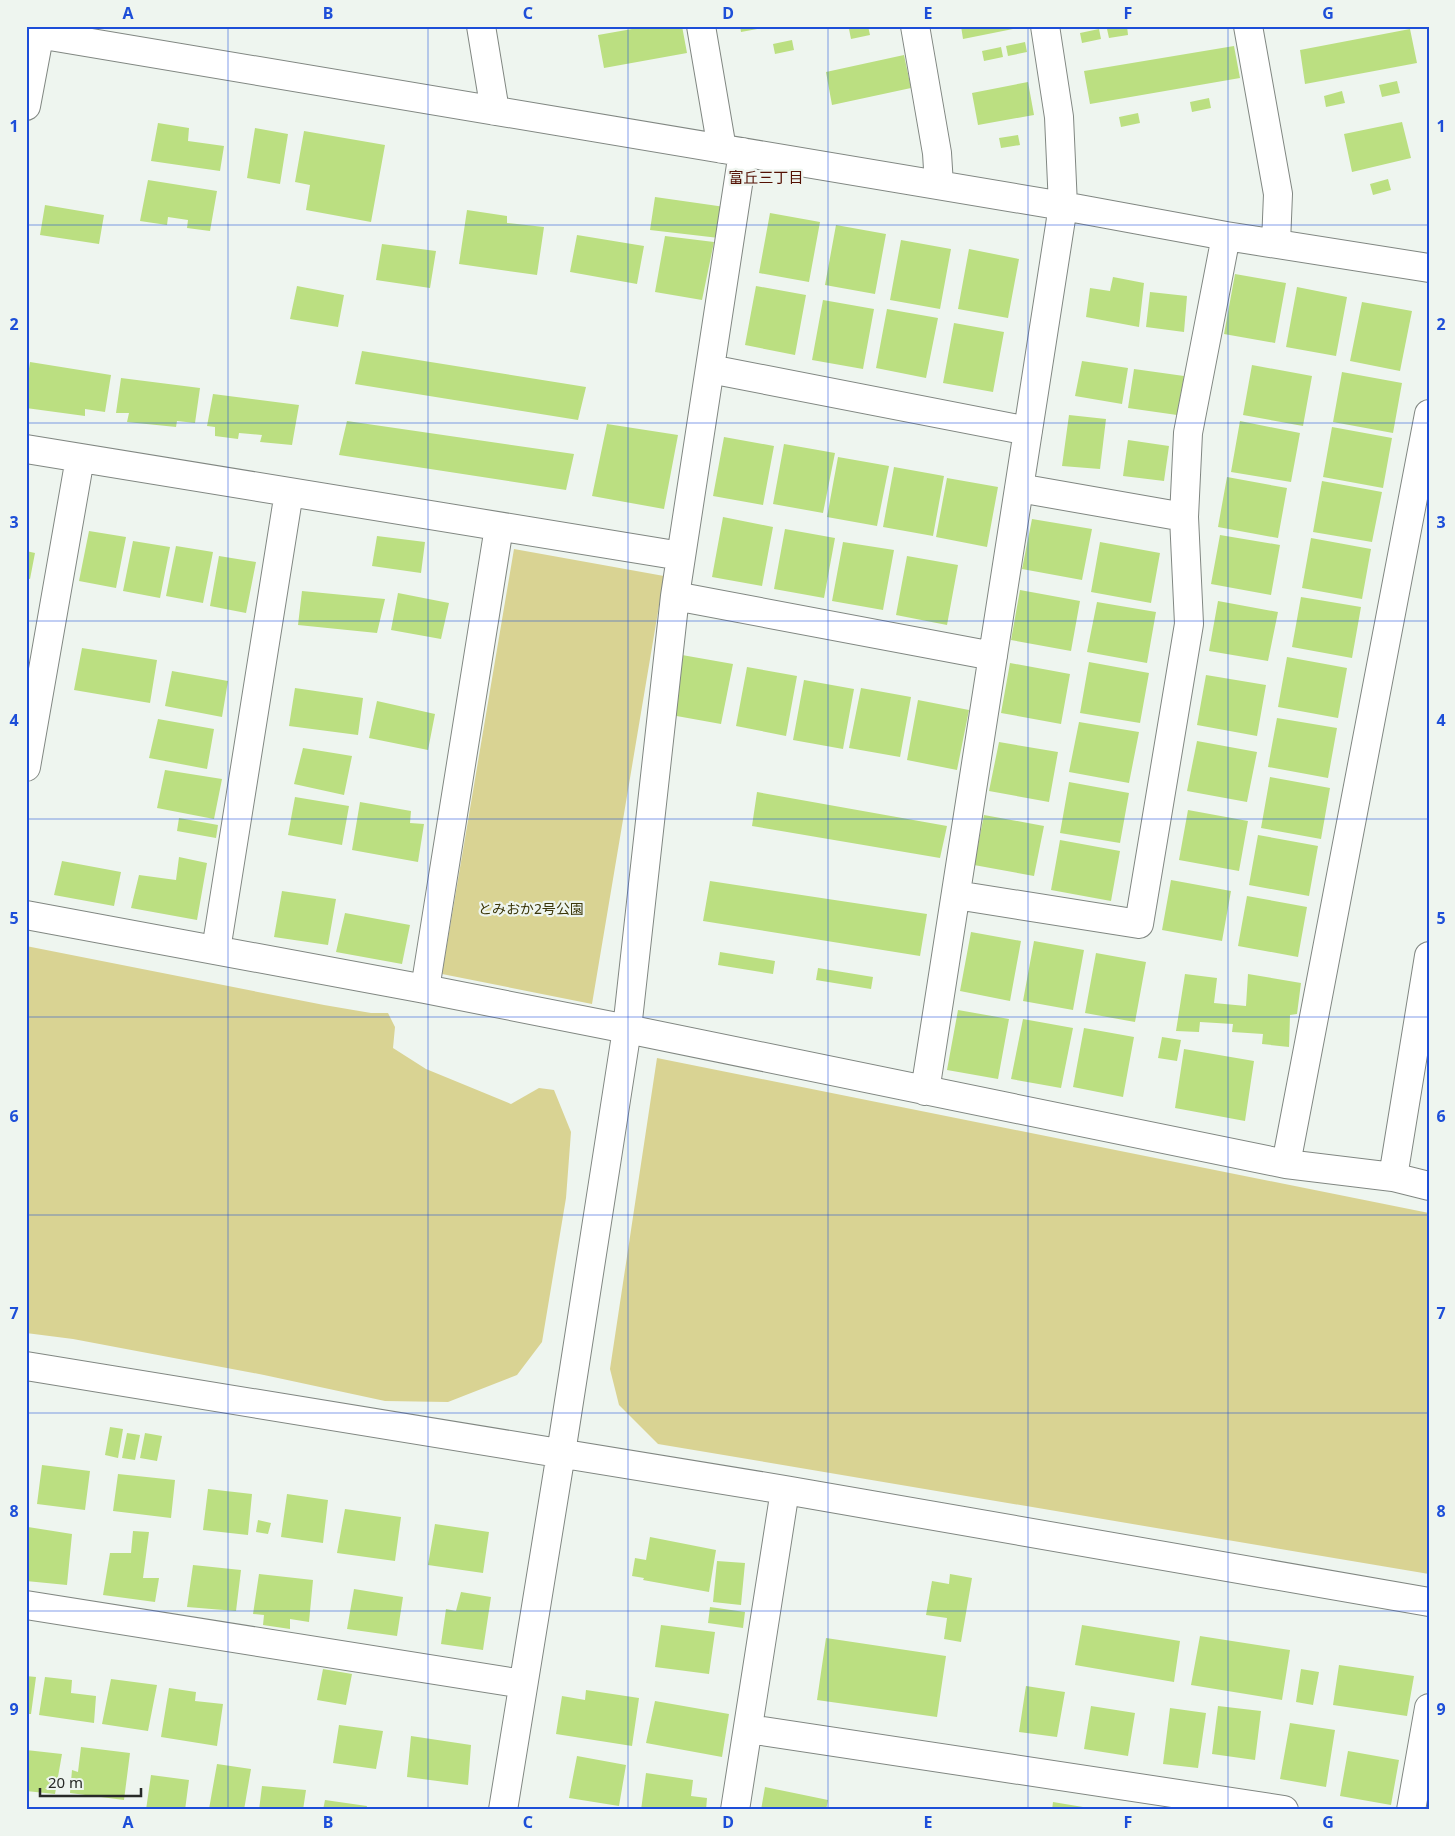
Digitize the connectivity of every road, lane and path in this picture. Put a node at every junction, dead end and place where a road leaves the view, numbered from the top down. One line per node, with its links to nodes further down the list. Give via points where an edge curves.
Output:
1 (481, 26): 8 (street)
2 (701, 26): 9 (street)
3 (915, 26): 10 (street, via 937,153)
4 (1045, 26): 11 (street, via 1059,117)
5 (1248, 26): 13 (street, via 1278,194)
6 (36, 31): 7 (street); 8 (street)
7 (26, 106)
8 (495, 110): 9 (street)
9 (733, 150): 10 (street); 15 (street)
10 (938, 185): 11 (street)
11 (1062, 206): 12 (street); 17 (street)
12 (1226, 236): 13 (street); 22 (street, via 1188,434)
13 (1276, 242): 14 (street)
14 (1429, 268)
15 (710, 369): 17 (street); 24 (street)
16 (1429, 414): 35 (street)
17 (1028, 431): 20 (street)
18 (26, 449): 19 (street)
19 (80, 458): 21 (street); 27 (street)
20 (1019, 488): 22 (street); 26 (street)
21 (289, 492): 23 (street); 30 (street)
22 (1184, 517): 28 (street, via 1189,624 1139,924)
23 (499, 526): 24 (street); 32 (street)
24 (681, 556): 25 (street)
25 (675, 596): 26 (street); 33 (street)
26 (993, 656): 28 (street)
27 (26, 767)
28 (956, 895): 34 (street)
29 (26, 915): 30 (street)
30 (216, 950): 32 (street)
31 (1429, 956): 36 (street)
32 (425, 989): 33 (street)
33 (627, 1029): 34 (street); 39 (street)
34 (925, 1091): 35 (street)
35 (1286, 1164): 36 (street)
36 (1393, 1178): 37 (street)
37 (1429, 1186)
38 (26, 1366): 39 (street)
39 (561, 1453): 40 (street); 43 (street)
40 (785, 1490): 41 (street); 45 (street)
41 (1429, 1602)
42 (26, 1605): 43 (street)
43 (523, 1684): 46 (street)
44 (1429, 1708): 49 (street)
45 (749, 1730): 47 (street); 48 (street)
46 (503, 1810)
47 (736, 1810)
48 (1284, 1810)
49 (1411, 1810)

